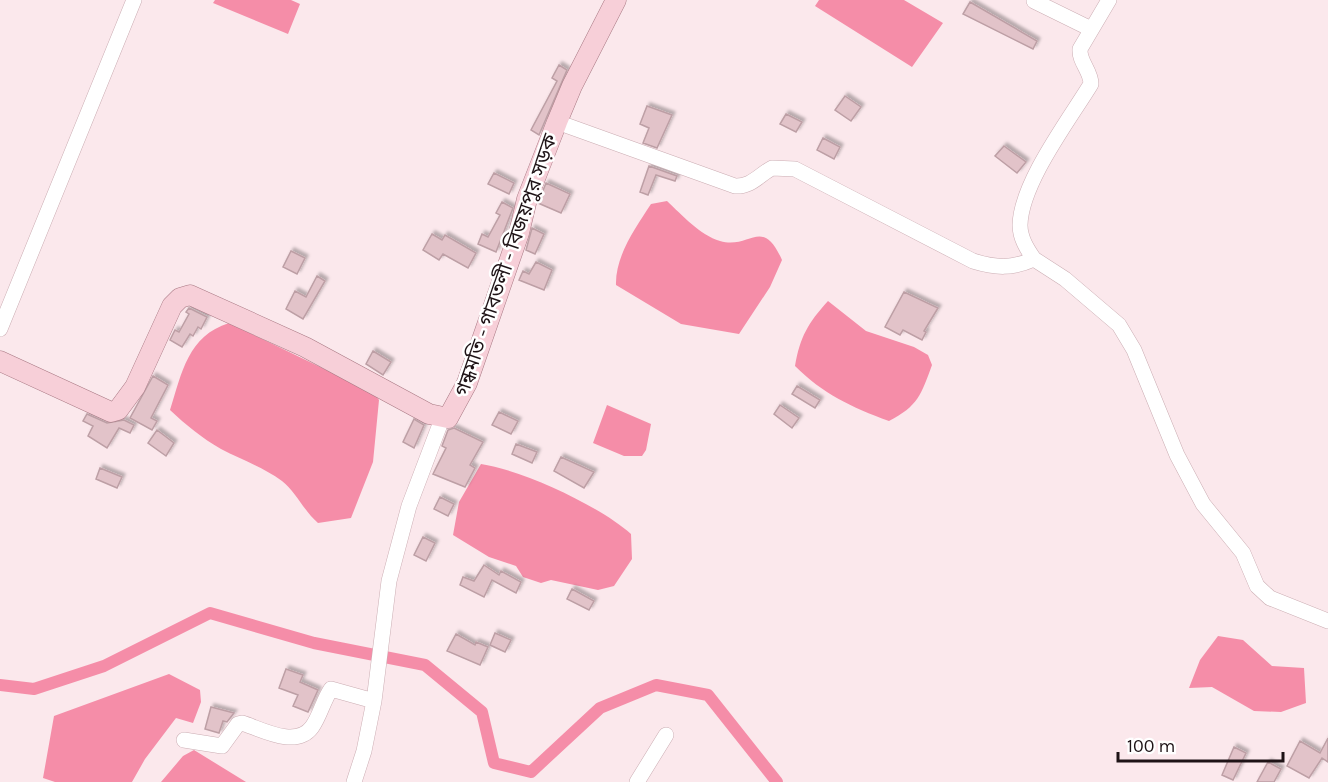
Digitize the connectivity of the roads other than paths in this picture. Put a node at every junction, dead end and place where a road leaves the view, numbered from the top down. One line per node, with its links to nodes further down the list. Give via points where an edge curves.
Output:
1 (134, 0): 8 (street)
2 (616, 0): 6 (main road, গন্ধমতি - গাবতলী - বিজয়পুর সড়ক)
3 (1109, 0): 5 (street)
4 (1034, 1): 5 (street)
5 (1091, 29): 7 (street, via 1080,54 1091,84 1029,187 1020,225 1024,243)
6 (557, 122): 7 (street, via 735,186 753,182 772,168 795,169 973,261 1002,268); 10 (main road, গন্ধমতি - গাবতলী - বিজয়পুর সড়ক, via 527,199 467,382 452,415)
7 (1034, 259): 11 (street, via 1065,279 1119,325 1134,350 1177,455 1203,504 1243,553 1257,586 1270,598)
8 (0, 329)
9 (0, 361): 10 (main road, গন্ধমতি - গাবতলী - বিজয়পুর সড়ক, via 111,412 118,410 135,387 172,306 190,295)
10 (442, 418): 12 (street, via 389,581)
11 (1328, 621)
12 (375, 695): 14 (street, via 331,689 312,726 302,736 287,737 242,723 222,746); 15 (street)
13 (666, 735): 16 (street)
14 (184, 740)
15 (354, 782)
16 (637, 782)

